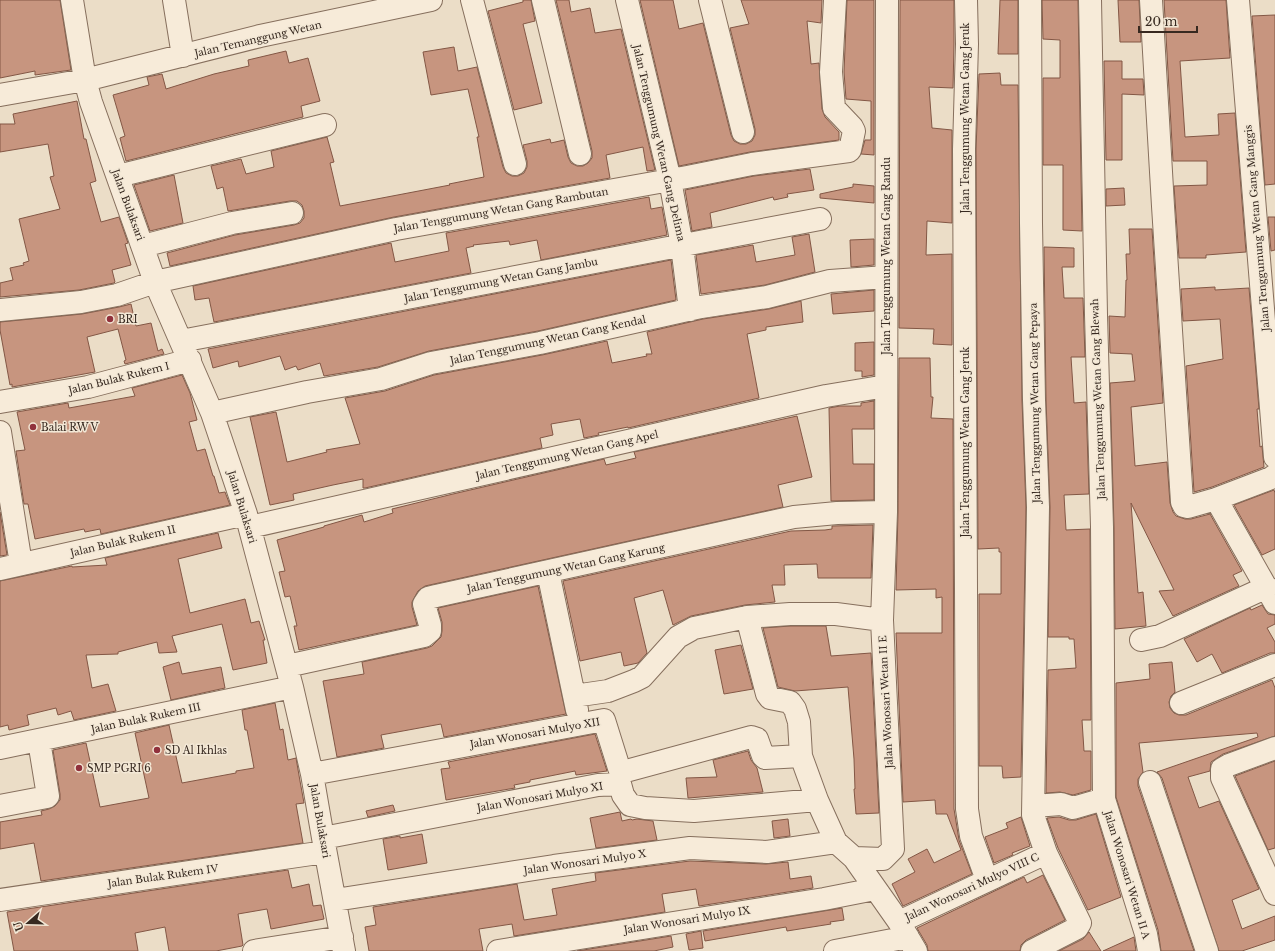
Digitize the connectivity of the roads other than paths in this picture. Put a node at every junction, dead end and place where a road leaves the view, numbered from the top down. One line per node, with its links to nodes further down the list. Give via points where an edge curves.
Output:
1 (72, 0): 16 (street, Jalan Bulaksari)
2 (174, 0): 15 (street)
3 (431, 0): 15 (street, Jalan Temanggung Wetan, via 260,36)
4 (472, 0): 21 (street)
5 (544, 0): 20 (street)
6 (627, 0): 23 (street, Jalan Tenggumung Wetan Gang Delima)
7 (710, 0): 19 (street)
8 (835, 0): 23 (street, Jalan Tenggumung Wetan Gang Rambutan, via 830,72 832,94 834,108 854,131 850,150 752,164)
9 (887, 0): 28 (street, Jalan Tenggumung Wetan Gang Randu)
10 (966, 0): 69 (street, Jalan Tenggumung Wetan Gang Jeruk, via 964,172 967,810 971,836)
11 (1030, 0): 64 (street, Jalan Tenggumung Wetan Gang Pepaya, via 1034,400 1038,507)
12 (1090, 0): 61 (street, Jalan Tenggumung Wetan Gang Blewah, via 1102,527)
13 (1151, 0): 39 (street, via 1182,502 1188,508)
14 (1238, 0): 37 (street, Jalan Tenggumung Wetan Gang Manggis)
15 (183, 56): 16 (street, Jalan Temanggung Wetan)
16 (87, 90): 17 (street, Jalan Temanggung Wetan); 22 (street, Jalan Bulaksari)
17 (0, 94)
18 (325, 125): 22 (street)
19 (743, 132)
20 (580, 154)
21 (514, 164)
22 (118, 176): 26 (street, Jalan Bulaksari)
23 (670, 180): 27 (street, Jalan Tenggumung Wetan Gang Delima); 29 (street, Jalan Tenggumung Wetan Gang Rambutan, via 396,229)
24 (292, 213): 26 (street, via 232,223)
25 (820, 219): 27 (street, Jalan Tenggumung Wetan Gang Jambu)
26 (142, 246): 29 (street, Jalan Bulaksari)
27 (682, 246): 31 (street, Jalan Tenggumung Wetan Gang Delima); 32 (street, Jalan Tenggumung Wetan Gang Jambu)
28 (886, 277): 31 (street, Jalan Tenggumung Wetan Gang Kendal, via 830,281 767,297); 33 (street, Jalan Tenggumung Wetan Gang Randu)
29 (155, 282): 30 (street, Jalan Tenggumung Wetan Gang Rambutan, via 117,295); 32 (street, Jalan Bulaksari)
30 (0, 310)
31 (690, 310): 35 (street, Jalan Tenggumung Wetan Gang Kendal, via 431,363 381,379)
32 (186, 351): 34 (street, Jalan Bulak Rukem I, via 88,387); 35 (street, Jalan Bulaksari)
33 (886, 386): 40 (street, Jalan Tenggumung Wetan Gang Randu); 41 (street, Jalan Tenggumung Wetan Gang Apel, via 826,396)
34 (0, 402)
35 (212, 412): 41 (street, Jalan Bulaksari)
36 (0, 432): 42 (street)
37 (1275, 457)
38 (1275, 474): 39 (street, via 1271,478)
39 (1216, 499): 45 (street)
40 (886, 512): 44 (street, Jalan Tenggumung Wetan Gang Karung, via 794,517); 47 (street, Jalan Wonosari Wetan II E)
41 (248, 520): 42 (street, Jalan Bulak Rukem II); 50 (street, Jalan Bulaksari)
42 (21, 564): 43 (street, Jalan Bulak Rukem II)
43 (0, 569)
44 (548, 572): 50 (street, Jalan Tenggumung Wetan Gang Karung, via 428,598 424,604 430,632 424,636); 51 (street)
45 (1271, 595): 48 (street, via 1160,636)
46 (747, 617): 47 (street, via 818,613); 51 (street, via 694,628 678,637 642,677 608,691); 57 (street, via 766,694 770,698 790,702 795,709 799,722)
47 (882, 620): 68 (street, Jalan Wonosari Wetan II E, via 893,848 883,859)
48 (1141, 640)
49 (1275, 665): 52 (street)
50 (290, 677): 54 (street, Jalan Bulak Rukem III); 58 (street, Jalan Bulaksari)
51 (574, 696): 53 (street)
52 (1181, 703)
53 (581, 724): 58 (street, Jalan Wonosari Mulyo XII); 59 (street, Jalan Wonosari Mulyo XII, via 604,720)
54 (39, 741): 55 (street, Jalan Bulak Rukem III); 63 (street, via 48,796)
55 (0, 748)
56 (1275, 748): 71 (street, via 1222,769 1222,778)
57 (801, 756): 59 (street, via 765,758 757,739 751,737 626,771); 62 (street)
58 (312, 774): 66 (street, Jalan Bulaksari)
59 (619, 776): 62 (street, via 623,795 630,805 645,808 694,811); 66 (street, Jalan Wonosari Mulyo XI, via 598,785)
60 (1150, 782): 81 (street)
61 (1104, 799): 64 (street, via 1074,808 1061,804); 80 (street, Jalan Wonosari Wetan II A)
62 (818, 800): 65 (street)
63 (0, 806)
64 (1034, 806): 67 (street, Jalan Tenggumung Wetan Gang Pepaya, via 1033,815)
65 (836, 842): 68 (street); 73 (street, Jalan Wonosari Mulyo X, via 767,852 690,848)
66 (324, 845): 72 (street, Jalan Bulak Rukem IV); 73 (street, Jalan Bulaksari)
67 (1046, 853): 69 (street, Jalan Wonosari Mulyo VIII C); 79 (street, Jalan Tenggumung Wetan Gang Pepaya, via 1080,923 1077,928)
68 (854, 858): 70 (street)
69 (988, 880): 74 (street, Jalan Wonosari Mulyo VIII C)
70 (875, 889): 74 (street); 77 (street, Jalan Wonosari Mulyo IX)
71 (1275, 894)
72 (0, 900)
73 (335, 900): 75 (street, Jalan Bulaksari)
74 (908, 937): 78 (street, Jalan Wonosari Mulyo VIII C)
75 (343, 944): 76 (street)
76 (254, 951)
77 (498, 951)
78 (835, 951)
79 (1032, 951)
80 (1149, 951)
81 (1207, 951)

